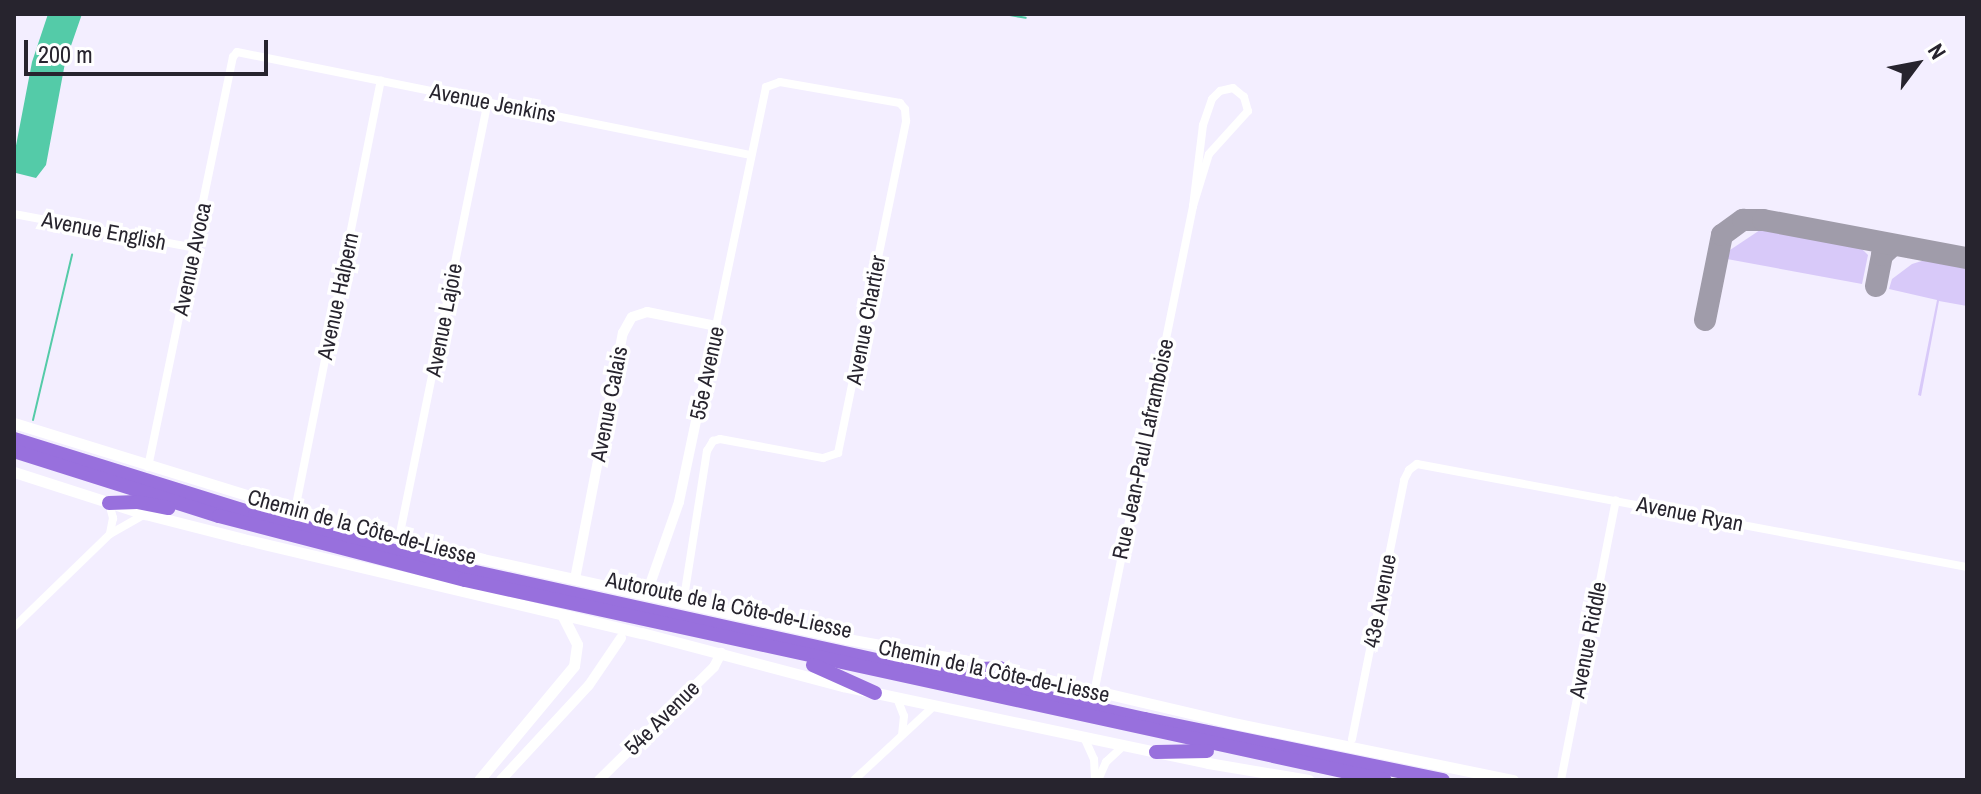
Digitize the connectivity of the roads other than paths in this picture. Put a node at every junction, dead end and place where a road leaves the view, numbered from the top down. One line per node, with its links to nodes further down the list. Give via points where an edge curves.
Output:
1 (237, 52): 2 (street, Avenue Jenkins); 7 (street, Avenue Avoca)
2 (381, 81): 3 (street, Avenue Jenkins); 17 (street, Avenue Halpern)
3 (488, 101): 4 (street, Avenue Jenkins); 21 (street, Avenue Lajoie)
4 (750, 155): 8 (street, 55e Avenue); 25 (street, Avenue Chartier, via 762,95 774,81 895,101 906,112 838,453 823,458 713,441 707,451)
5 (1193, 206): 5 (street, Rue Jean-Paul Laframboise, via 1209,154 1248,111 1244,97 1233,88 1212,99 1203,125); 36 (street, Rue Jean-Paul Laframboise)
6 (14, 214): 7 (street, Avenue English)
7 (195, 248): 13 (street, Avenue Avoca)
8 (716, 326): 23 (street, Avenue Calais, via 647,312 628,321); 24 (street, 55e Avenue, via 682,493)
9 (14, 423): 13 (main road, Chemin de la Côte-de-Liesse)
10 (14, 439): 26 (highway, Autoroute de la Côte-de-Liesse, via 297,526)
11 (14, 451): 19 (highway, Autoroute de la Côte-de-Liesse)
12 (1414, 466): 15 (street, Avenue Ryan); 41 (street, 43e Avenue, via 1404,480)
13 (148, 467): 17 (main road, Chemin de la Côte-de-Liesse)
14 (14, 472): 16 (main road, Chemin de la Côte-de-Liesse)
15 (1616, 500): 22 (street, Avenue Ryan); 56 (street, Avenue Riddle)
16 (109, 503): 18 (main road, Chemin de la Côte-de-Liesse); 19 (highway, via 137,502); 20 (street)
17 (295, 510): 21 (main road, Chemin de la Côte-de-Liesse)
18 (145, 514): 20 (street); 28 (main road, Chemin de la Côte-de-Liesse)
19 (219, 516): 26 (highway, Autoroute de la Côte-de-Liesse, via 373,558)
20 (110, 534): 29 (street)
21 (399, 538): 23 (main road, Chemin de la Côte-de-Liesse)
22 (1967, 567)
23 (575, 579): 26 (main road, Chemin de la Côte-de-Liesse)
24 (649, 587)
25 (683, 604): 27 (main road, Chemin de la Côte-de-Liesse); 34 (main road, Chemin de la Côte-de-Liesse)
26 (615, 608): 27 (highway, Autoroute de la Côte-de-Liesse); 27 (main road, Chemin de la Côte-de-Liesse); 28 (main road, Chemin de la Côte-de-Liesse)
27 (652, 616): 31 (highway, Autoroute de la Côte-de-Liesse); 32 (main road, Chemin de la Côte-de-Liesse); 33 (highway, Autoroute de la Côte-de-Liesse)
28 (563, 617): 47 (main road, via 577,644 574,666)
29 (14, 627)
30 (621, 638): 48 (street, via 589,685)
31 (780, 650): 35 (highway); 44 (highway, Autoroute de la Côte-de-Liesse)
32 (721, 653): 35 (main road, Chemin de la Côte-de-Liesse); 49 (street, 54e Avenue, via 714,667)
33 (907, 666): 34 (highway, via 977,672); 45 (highway, Autoroute de la Côte-de-Liesse)
34 (1000, 668): 36 (main road, Chemin de la Côte-de-Liesse)
35 (875, 693): 37 (main road, Chemin de la Côte-de-Liesse)
36 (1094, 693): 45 (main road, Chemin de la Côte-de-Liesse)
37 (897, 698): 38 (main road, Chemin de la Côte-de-Liesse); 39 (street, via 904,716)
38 (935, 705): 39 (street); 40 (main road, Chemin de la Côte-de-Liesse)
39 (902, 734): 50 (street)
40 (1084, 737): 42 (main road, Chemin de la Côte-de-Liesse); 51 (street)
41 (1352, 739)
42 (1123, 746): 43 (main road, Chemin de la Côte-de-Liesse); 51 (street)
43 (1156, 752): 44 (highway); 52 (main road, Chemin de la Côte-de-Liesse)
44 (1264, 756): 45 (highway, Autoroute de la Côte-de-Liesse)
45 (1328, 756): 46 (highway, Autoroute de la Côte-de-Liesse)
46 (1366, 764): 53 (highway, Autoroute de la Côte-de-Liesse); 54 (highway, Autoroute de la Côte-de-Liesse); 55 (main road)
47 (479, 780)
48 (501, 780)
49 (599, 780)
50 (854, 780)
51 (1097, 780)
52 (1305, 780)
53 (1384, 780)
54 (1443, 780)
55 (1513, 780)
56 (1561, 780)

